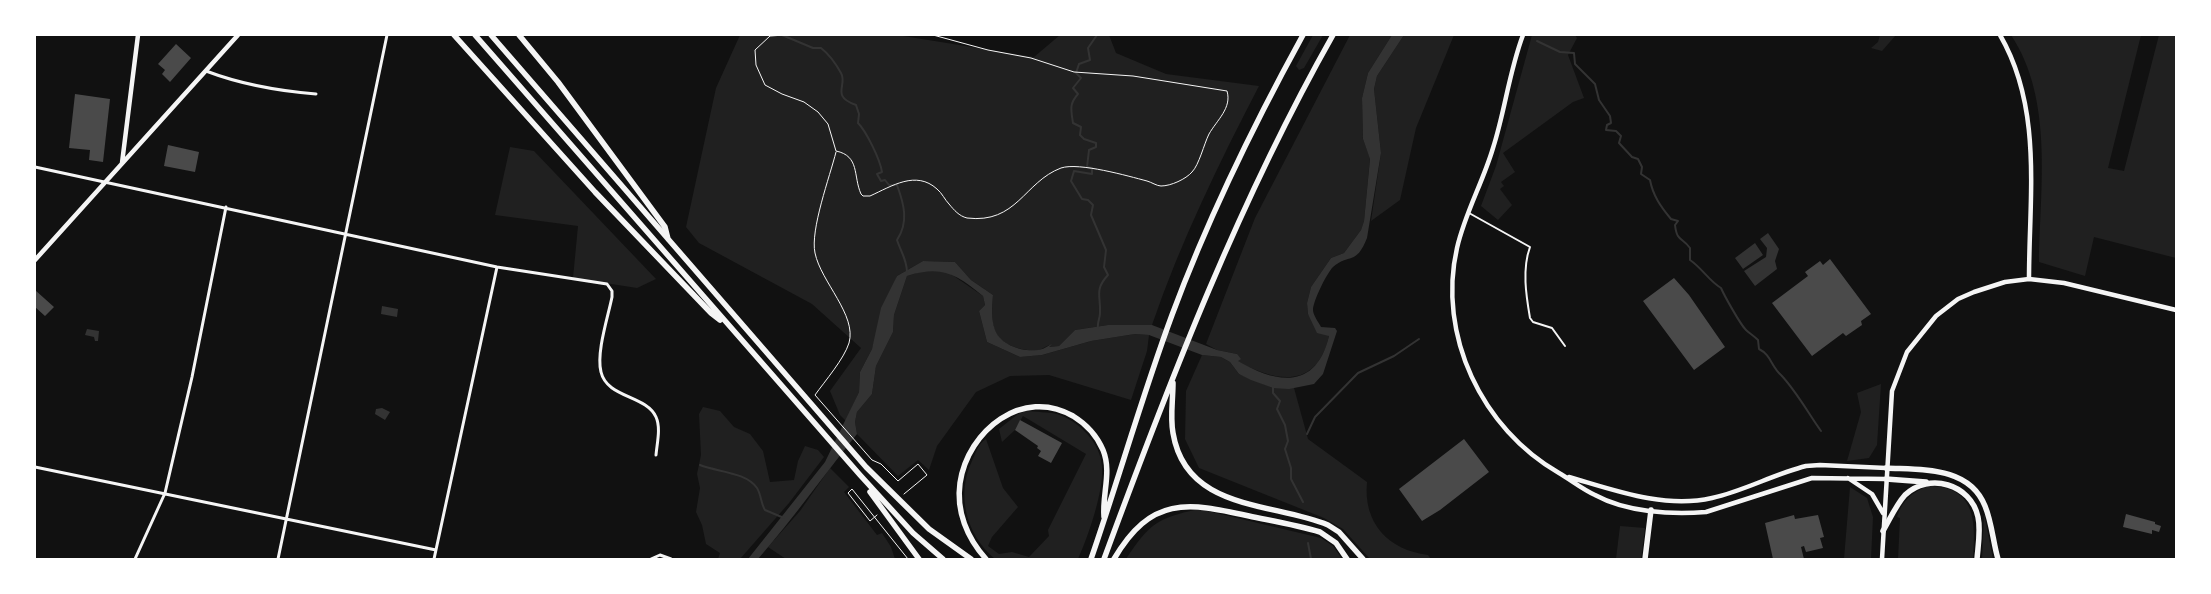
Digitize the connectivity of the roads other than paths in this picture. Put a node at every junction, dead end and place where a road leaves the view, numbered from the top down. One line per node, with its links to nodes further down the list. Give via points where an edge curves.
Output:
1 (138, 35): 14 (street)
2 (238, 35): 12 (street)
3 (387, 35): 19 (street)
4 (454, 35): 25 (highway, via 622,221 711,313)
5 (475, 35): 25 (highway)
6 (491, 35): 20 (highway)
7 (519, 35): 20 (highway, via 558,82 665,227)
8 (1303, 35): 40 (highway, via 1222,193 1158,355)
9 (1333, 35): 27 (highway, via 1264,164)
10 (1523, 35): 18 (street, via 1499,131)
11 (2000, 35): 23 (street, via 2017,72 2030,132)
12 (205, 71): 13 (street, via 228,79); 14 (street)
13 (316, 94)
14 (121, 164): 16 (street)
15 (35, 167): 16 (street)
16 (105, 182): 17 (street); 21 (street)
17 (226, 207): 19 (street); 36 (street)
18 (1468, 212): 26 (lane, via 1530,246 1526,286 1531,321 1552,328); 32 (street, via 1456,249 1452,286 1458,339 1466,364 1496,419 1534,455)
19 (345, 233): 22 (street); 39 (street)
20 (668, 241): 50 (highway, via 866,467 929,529)
21 (35, 260)
22 (497, 267): 28 (street, via 610,286 612,294 600,359 601,374 616,390 652,411 658,422); 42 (street)
23 (2029, 278): 24 (street, via 2064,283); 30 (street, via 1990,286 1958,299 1936,316 1913,342 1892,391)
24 (2176, 310)
25 (729, 325): 31 (highway)
26 (1565, 346)
27 (1173, 380): 53 (highway); 56 (highway, via 1174,441 1184,464 1201,482 1228,498 1328,525)
28 (656, 455)
29 (35, 467): 36 (street)
30 (1886, 468): 32 (street, via 1806,466 1714,497 1688,501 1625,493); 34 (street); 60 (highway, via 1942,472 1971,486 1986,511)
31 (860, 475): 48 (highway, via 885,515); 49 (highway, via 913,534)
32 (1563, 475): 37 (street, via 1601,498)
33 (1848, 478): 34 (street); 37 (street, via 1806,479 1706,512); 38 (street, via 1872,494)
34 (1886, 479): 35 (highway); 38 (street)
35 (1928, 482): 41 (highway, via 1905,496); 59 (highway, via 1954,487 1971,502 1978,517)
36 (166, 493): 39 (street); 43 (street)
37 (1651, 510): 57 (highway)
38 (1884, 515): 41 (street)
39 (287, 519): 42 (street); 44 (street)
40 (1104, 521): 51 (highway, via 1107,466 1103,450 1092,432 1080,420 1056,408 1028,406 988,428 967,458 960,484 960,502 965,527); 52 (highway)
41 (1884, 531): 58 (street)
42 (436, 550): 45 (street)
43 (134, 559)
44 (278, 559)
45 (434, 559)
46 (651, 559): 47 (street, via 660,556)
47 (671, 559)
48 (919, 559)
49 (942, 559)
50 (971, 559)
51 (986, 559)
52 (1091, 559)
53 (1104, 559)
54 (1114, 559): 55 (highway, via 1145,523 1171,508 1195,505 1320,532 1336,543)
55 (1347, 559)
56 (1364, 559)
57 (1645, 559)
58 (1882, 559)
59 (1977, 559)
60 (1998, 559)

